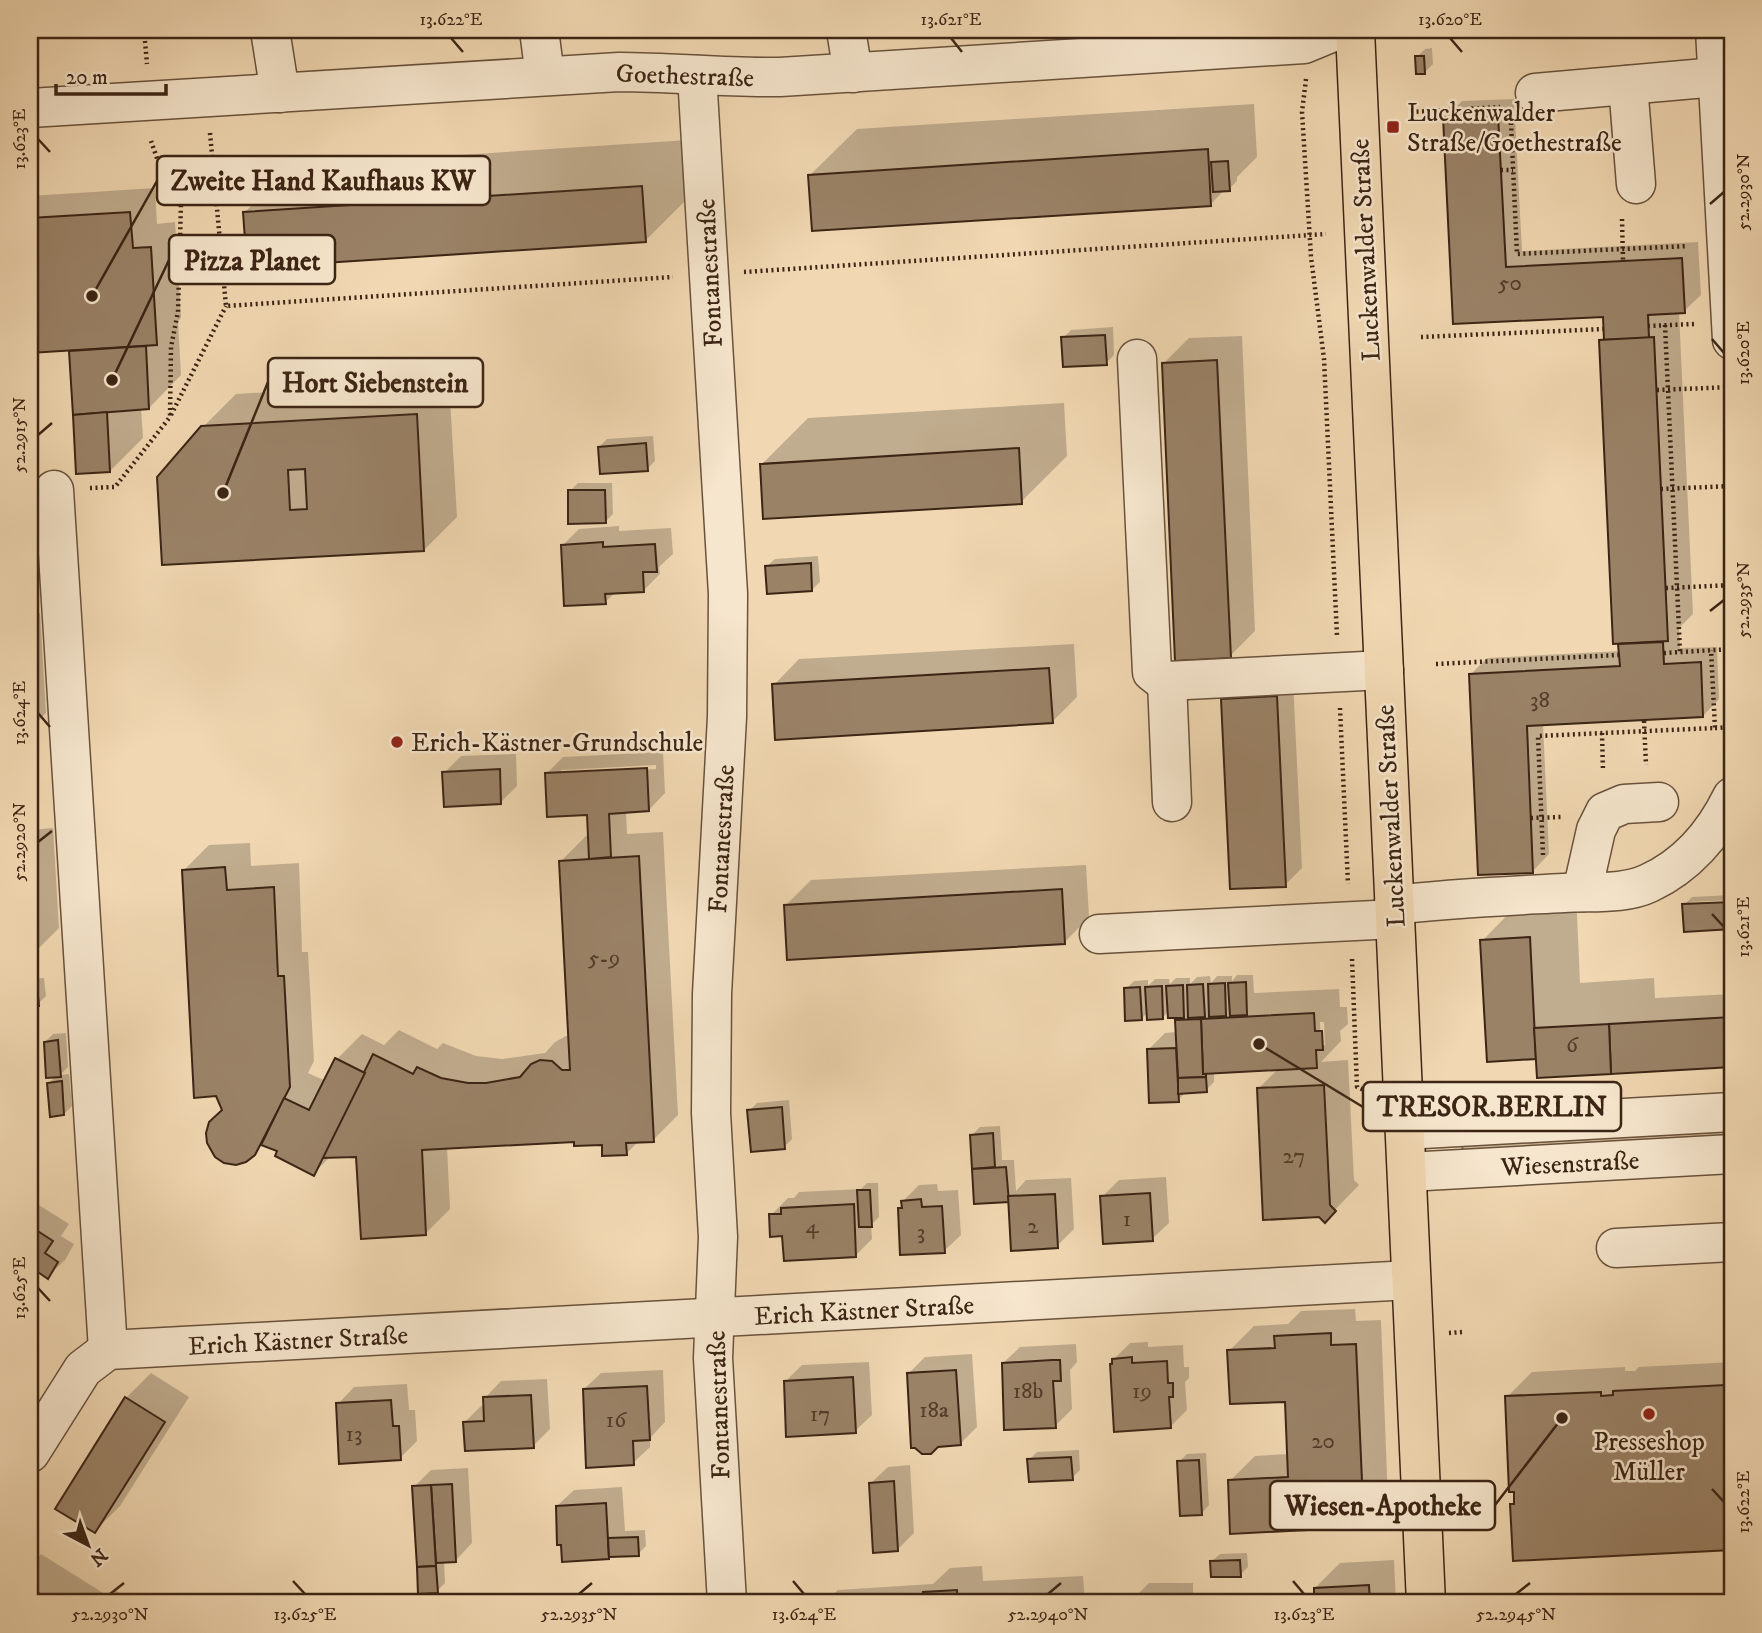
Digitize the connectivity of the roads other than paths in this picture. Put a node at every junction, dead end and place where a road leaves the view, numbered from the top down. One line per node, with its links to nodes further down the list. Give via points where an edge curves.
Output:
1 (270, 30): 12 (street)
2 (539, 30): 9 (street)
3 (846, 30): 7 (street)
4 (1355, 30): 19 (main road, Luckenwalder Straße)
5 (1714, 30): 10 (street)
6 (1321, 37): 7 (street, Goethestraße)
7 (853, 73): 8 (street, Goethestraße)
8 (697, 75): 9 (street, Goethestraße, via 619,72); 34 (street, Fontanestraße, via 728,594 727,717 712,994 718,1237)
9 (545, 76): 12 (street, Goethestraße)
10 (1717, 77): 11 (street); 16 (street)
11 (1628, 85): 13 (street); 15 (street)
12 (280, 93): 14 (street, Goethestraße)
13 (1518, 106)
14 (30, 108)
15 (1636, 184)
16 (1719, 329)
17 (1137, 359): 20 (street, via 1150,666 1156,676)
18 (54, 491): 35 (street)
19 (1384, 670): 20 (street); 25 (main road, Luckenwalder Straße)
20 (1167, 681): 22 (street)
21 (1732, 797): 24 (street, via 1710,833 1672,871 1646,885)
22 (1172, 802)
23 (1659, 802): 24 (street, via 1624,804 1605,812)
24 (1564, 893): 25 (street, via 1447,899)
25 (1395, 912): 26 (street, via 1350,920); 28 (main road, Luckenwalder Straße)
26 (1099, 934)
27 (1732, 1112): 28 (street, Wiesenstraße)
28 (1405, 1129): 30 (main road, Luckenwalder Straße)
29 (1732, 1154): 30 (street, Wiesenstraße)
30 (1407, 1172): 33 (main road, Luckenwalder Straße)
31 (1732, 1242): 32 (street)
32 (1616, 1248)
33 (1411, 1280): 34 (street, Erich Kästner Straße); 38 (main road, Luckenwalder Straße)
34 (715, 1318): 35 (street, Erich Kästner Straße); 37 (street, Fontanestraße, via 713,1358)
35 (108, 1350): 36 (street, via 83,1369)
36 (30, 1453)
37 (727, 1603)
38 (1426, 1603)

